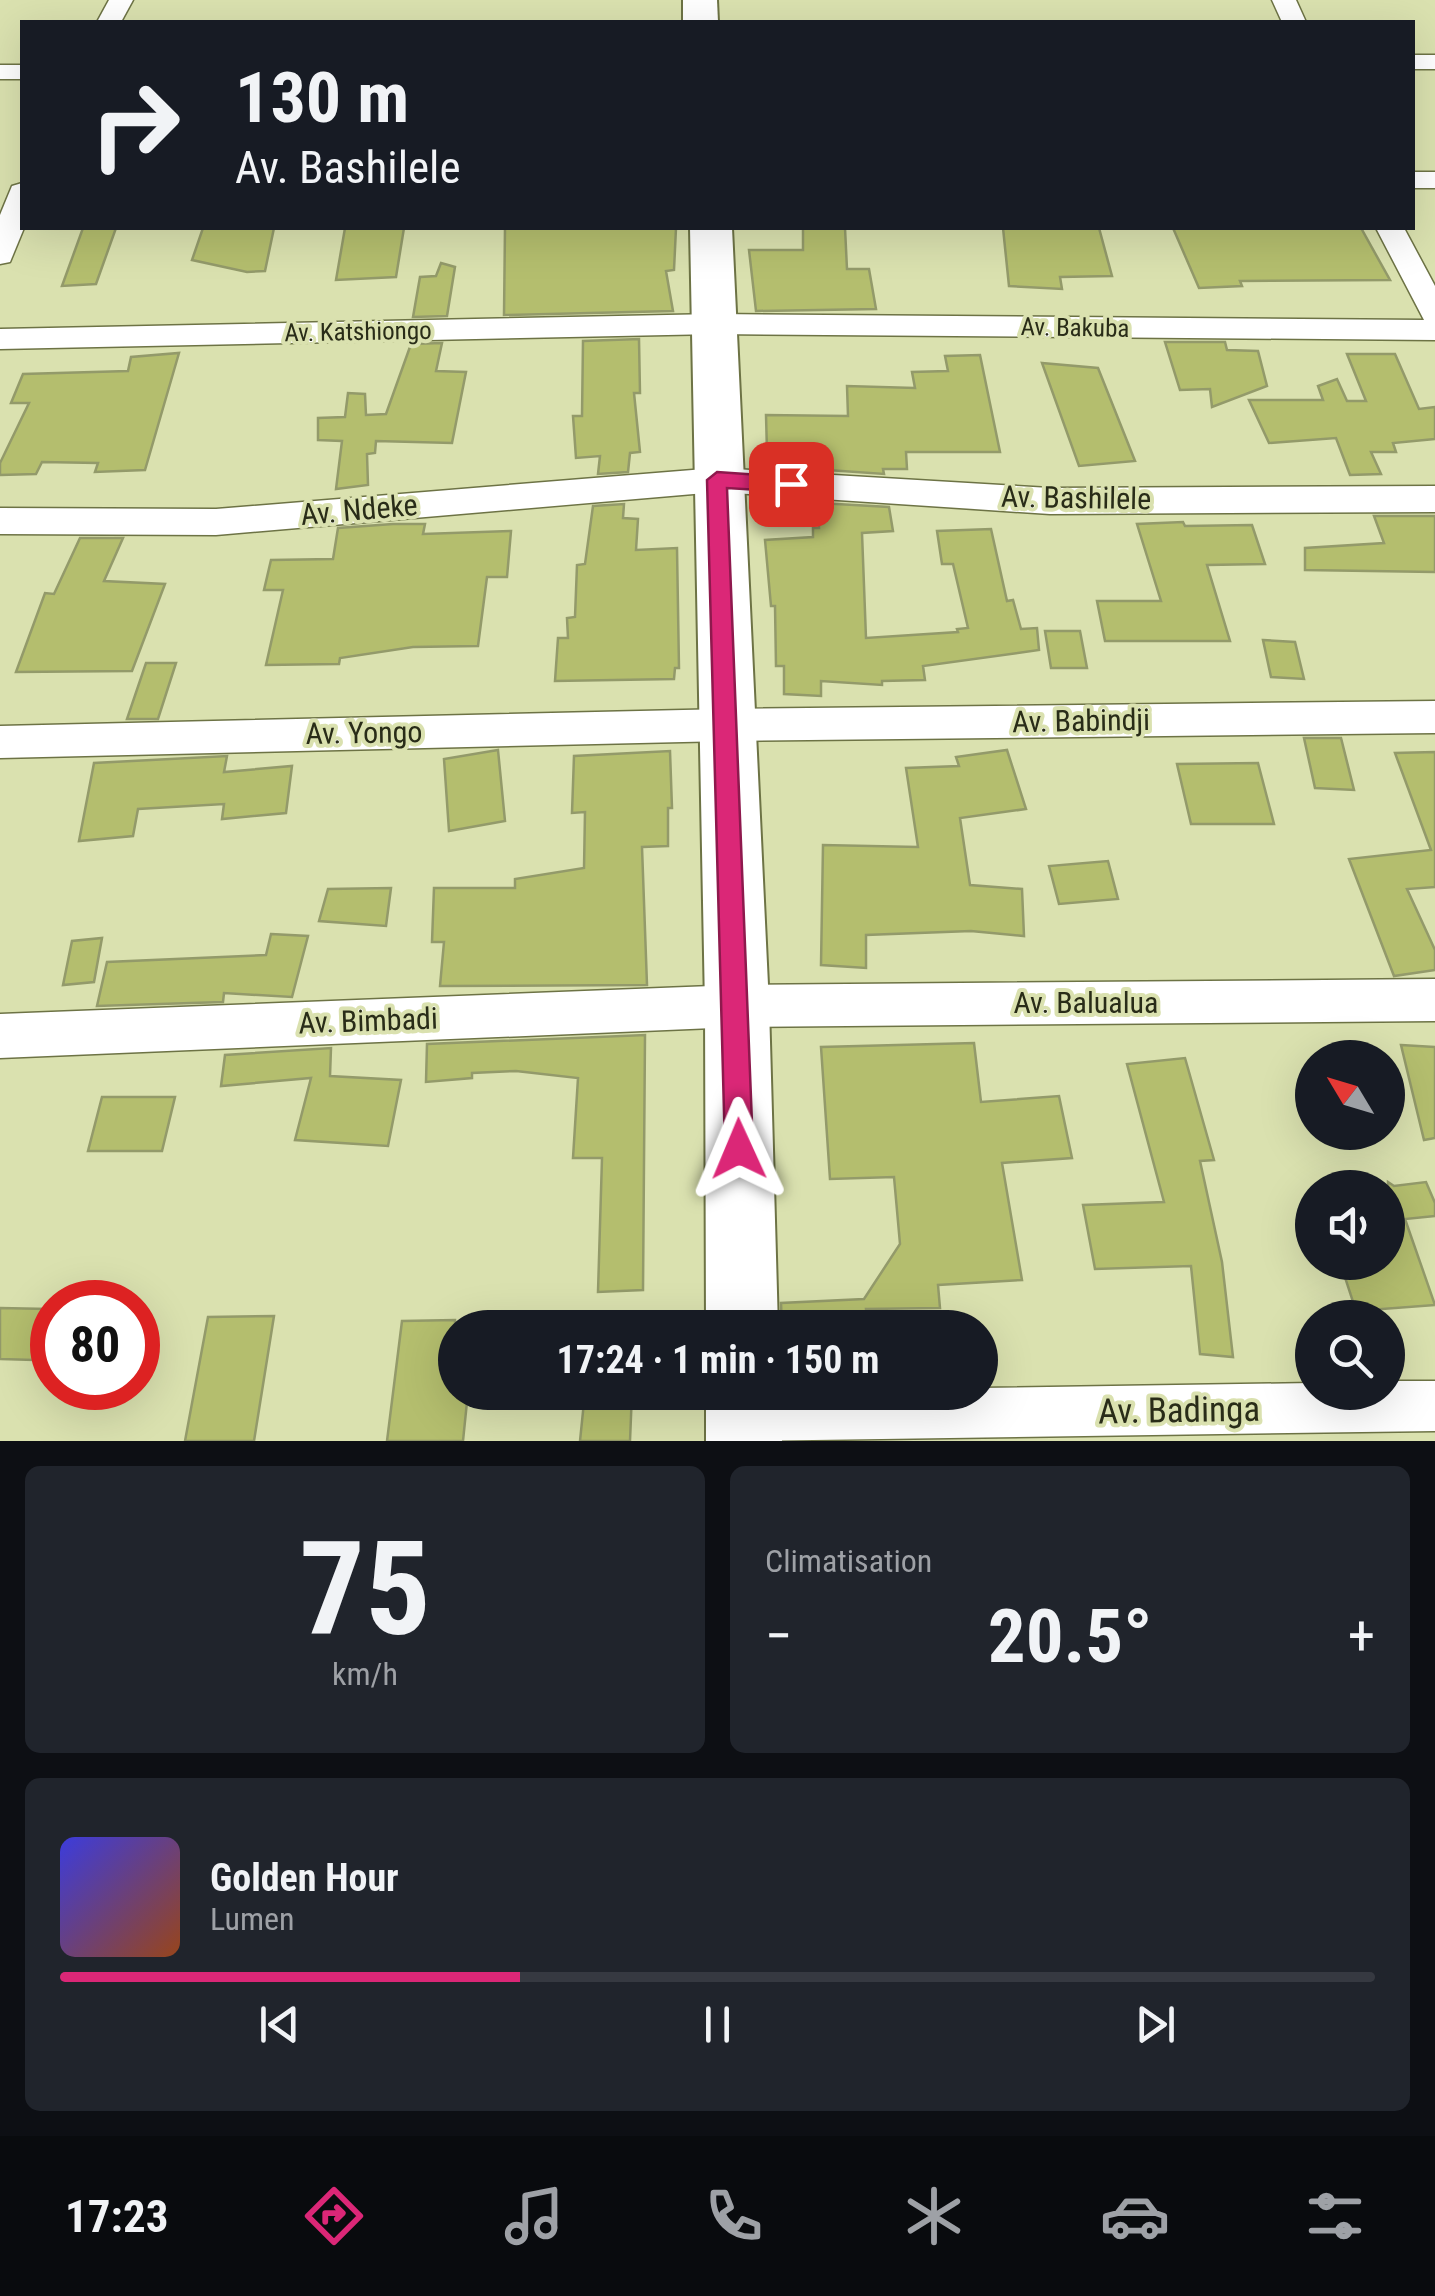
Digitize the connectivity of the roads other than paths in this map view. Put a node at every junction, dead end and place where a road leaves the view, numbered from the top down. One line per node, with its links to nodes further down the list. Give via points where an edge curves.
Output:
1 (20, 197): 4 (street)
2 (711, 230): 6 (highway)
3 (1391, 230): 5 (street)
4 (0, 255)
5 (1435, 312)
6 (716, 324): 7 (street, Av. Bakuba); 8 (street, Av. Katshiongo); 9 (highway)
7 (1435, 330)
8 (0, 339)
9 (717, 480): 10 (street, Av. Bashilele, via 1050,501); 11 (street, Av. Ndeke, via 216,522); 13 (highway)
10 (1435, 498)
11 (0, 521)
12 (1435, 717): 13 (street, Av. Babindji)
13 (727, 725): 14 (street, Av. Yongo); 16 (highway)
14 (0, 742)
15 (1435, 1000): 16 (street, Av. Balualua)
16 (736, 1006): 17 (street, Av. Bimbadi); 18 (highway)
17 (0, 1036)
18 (742, 1310)
19 (1435, 1406): 20 (street, Av. Badinga)
20 (744, 1417)

